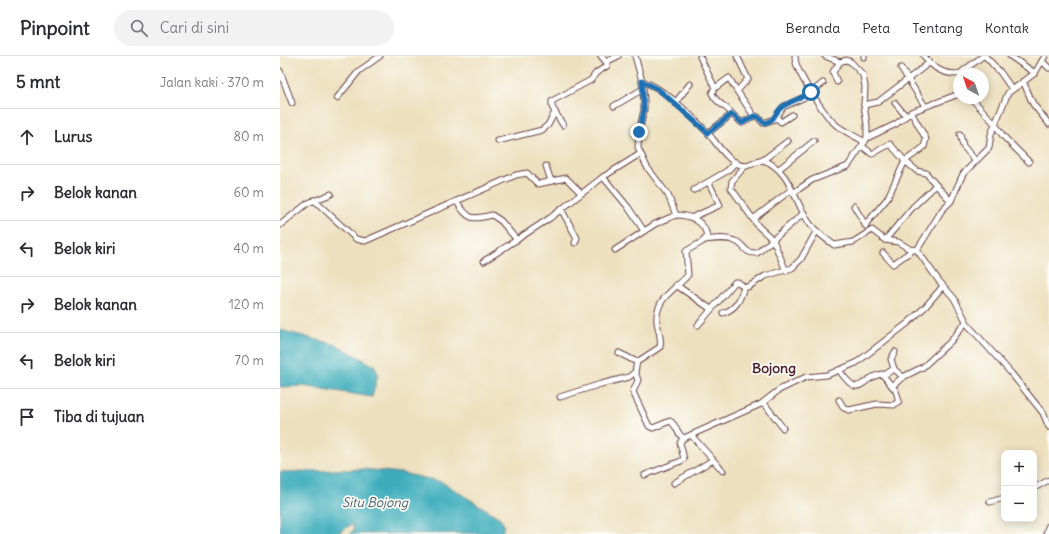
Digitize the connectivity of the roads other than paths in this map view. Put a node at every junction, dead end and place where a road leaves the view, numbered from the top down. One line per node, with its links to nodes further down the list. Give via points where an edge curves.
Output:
1 (380, 56): 36 (street, via 359,71)
2 (601, 56): 15 (street)
3 (618, 56): 15 (street)
4 (635, 56): 25 (street)
5 (701, 56): 30 (street)
6 (736, 56): 33 (street, via 748,79)
7 (795, 56): 34 (street, via 804,82)
8 (825, 56): 16 (street)
9 (924, 56): 17 (street)
10 (984, 56): 19 (street); 32 (street)
11 (1010, 56): 22 (street)
12 (1045, 56): 14 (street)
13 (847, 58): 16 (street); 41 (street, via 863,75 866,87)
14 (1042, 61): 20 (street); 22 (street)
15 (607, 62): 44 (street, via 607,66 591,80 552,102)
16 (840, 62): 27 (street, via 834,72)
17 (929, 63): 23 (street, via 944,73); 24 (street)
18 (901, 68): 24 (street)
19 (967, 68)
20 (1049, 68)
21 (280, 71): 37 (street)
22 (1035, 73): 26 (street)
23 (953, 74)
24 (908, 78): 41 (street, via 878,102); 43 (street)
25 (642, 81): 31 (street); 38 (street)
26 (1023, 81): 32 (street); 52 (street, via 1034,104)
27 (837, 82)
28 (823, 83): 34 (street)
29 (690, 84): 38 (street)
30 (715, 88): 33 (street, via 729,78); 46 (street, via 712,93 714,97)
31 (643, 89): 42 (street); 60 (street, via 644,110 638,141)
32 (1012, 89): 51 (street)
33 (737, 91): 48 (street)
34 (811, 92): 50 (street, via 783,107); 59 (street, via 837,126)
35 (953, 96): 43 (street)
36 (337, 98)
37 (292, 103)
38 (676, 103): 54 (street)
39 (895, 103): 49 (street)
40 (977, 104): 51 (street)
41 (864, 105): 59 (street, via 867,124)
42 (614, 106)
43 (925, 106): 45 (street)
44 (555, 112): 53 (street); 56 (street, via 542,130)
45 (911, 112): 49 (street); 62 (street, via 926,139 924,147)
46 (732, 114): 48 (street, via 742,123); 54 (street)
47 (792, 115): 50 (street, via 781,122)
48 (754, 116): 50 (street, via 764,123)
49 (906, 116): 59 (street)
50 (776, 118)
51 (995, 124): 63 (street, via 989,148); 65 (street, via 1003,136)
52 (1049, 124)
53 (563, 125)
54 (708, 133): 64 (street, via 719,148)
55 (960, 134): 63 (street, via 963,146)
56 (498, 141)
57 (788, 141): 61 (street)
58 (814, 141): 68 (street)
59 (864, 142): 62 (street, via 872,154 890,144); 74 (street, via 848,166 812,180)
60 (640, 154): 69 (street); 83 (street, via 668,195)
61 (763, 160): 67 (street); 68 (street)
62 (904, 161): 72 (street, via 917,171 926,173); 87 (street, via 887,199)
63 (976, 161): 78 (street, via 963,174)
64 (736, 162): 67 (street); 71 (street)
65 (1029, 162)
66 (546, 166): 70 (street)
67 (745, 166): 85 (street, via 730,185)
68 (779, 169): 74 (street)
69 (603, 177): 75 (street); 88 (street)
70 (551, 181): 75 (street, via 569,179); 79 (street, via 538,184 527,173 516,175)
71 (709, 183): 73 (street); 84 (street, via 720,205)
72 (936, 185): 78 (street); 94 (street, via 913,206)
73 (694, 190)
74 (792, 192): 82 (street); 85 (street)
75 (580, 193): 81 (street)
76 (331, 194): 77 (street)
77 (314, 200): 79 (street, via 356,239 365,241); 86 (street)
78 (951, 201): 97 (street)
79 (456, 202): 91 (street, via 466,216 473,219 492,215 501,221)
80 (854, 206): 87 (street)
81 (562, 209): 91 (street); 95 (street, via 577,238)
82 (804, 213): 90 (street); 93 (street)
83 (676, 215): 84 (street); 88 (street)
84 (693, 217): 92 (street, via 706,232)
85 (753, 218): 93 (street)
86 (280, 225)
87 (865, 225): 89 (street)
88 (644, 231): 96 (street)
89 (868, 231): 90 (street, via 853,242 842,245 834,245); 94 (street, via 874,231)
90 (816, 232): 100 (street, via 801,259)
91 (517, 240): 99 (street)
92 (705, 240): 93 (street, via 734,240 751,253 756,253); 101 (street, via 686,251 688,275)
93 (773, 240): 100 (street)
94 (885, 240): 97 (street, via 898,242)
95 (575, 244)
96 (615, 250)
97 (915, 250): 98 (street, via 893,264); 102 (street)
98 (883, 253)
99 (484, 261)
100 (786, 271): 103 (street, via 765,276)
101 (676, 285): 104 (street); 110 (street, via 667,293 658,310 660,347)
102 (943, 286): 106 (street, via 954,298); 112 (street, via 926,306 894,335 856,363)
103 (744, 287): 104 (street, via 735,282); 105 (street, via 736,306)
104 (711, 309): 107 (street)
105 (723, 313)
106 (966, 322): 115 (street, via 952,341 923,367); 120 (street, via 1043,412)
107 (698, 325)
108 (895, 352): 111 (street, via 891,359)
109 (619, 353): 110 (street)
110 (637, 362): 113 (street)
111 (894, 369): 114 (street); 115 (street)
112 (839, 370): 114 (street, via 853,386); 119 (street, via 827,375 806,377 779,390)
113 (635, 372): 117 (street, via 630,377); 123 (street, via 638,380 633,392 649,426 653,428 670,421)
114 (884, 375): 116 (street)
115 (903, 377): 116 (street)
116 (892, 386): 118 (street, via 900,401 894,405 877,404 849,410 844,408)
117 (560, 397)
118 (839, 400)
119 (764, 403): 121 (street); 122 (street)
120 (1049, 427)
121 (783, 428)
122 (692, 435): 123 (street); 124 (street)
123 (683, 438): 126 (street, via 680,443 684,459 681,462)
124 (713, 460): 125 (street); 128 (street)
125 (723, 471)
126 (645, 475)
127 (1049, 480): 129 (street)
128 (674, 483)
129 (1037, 486)
130 (1001, 499): 131 (street)
131 (990, 502)
132 (1049, 527): 133 (main road)
133 (1047, 534)

